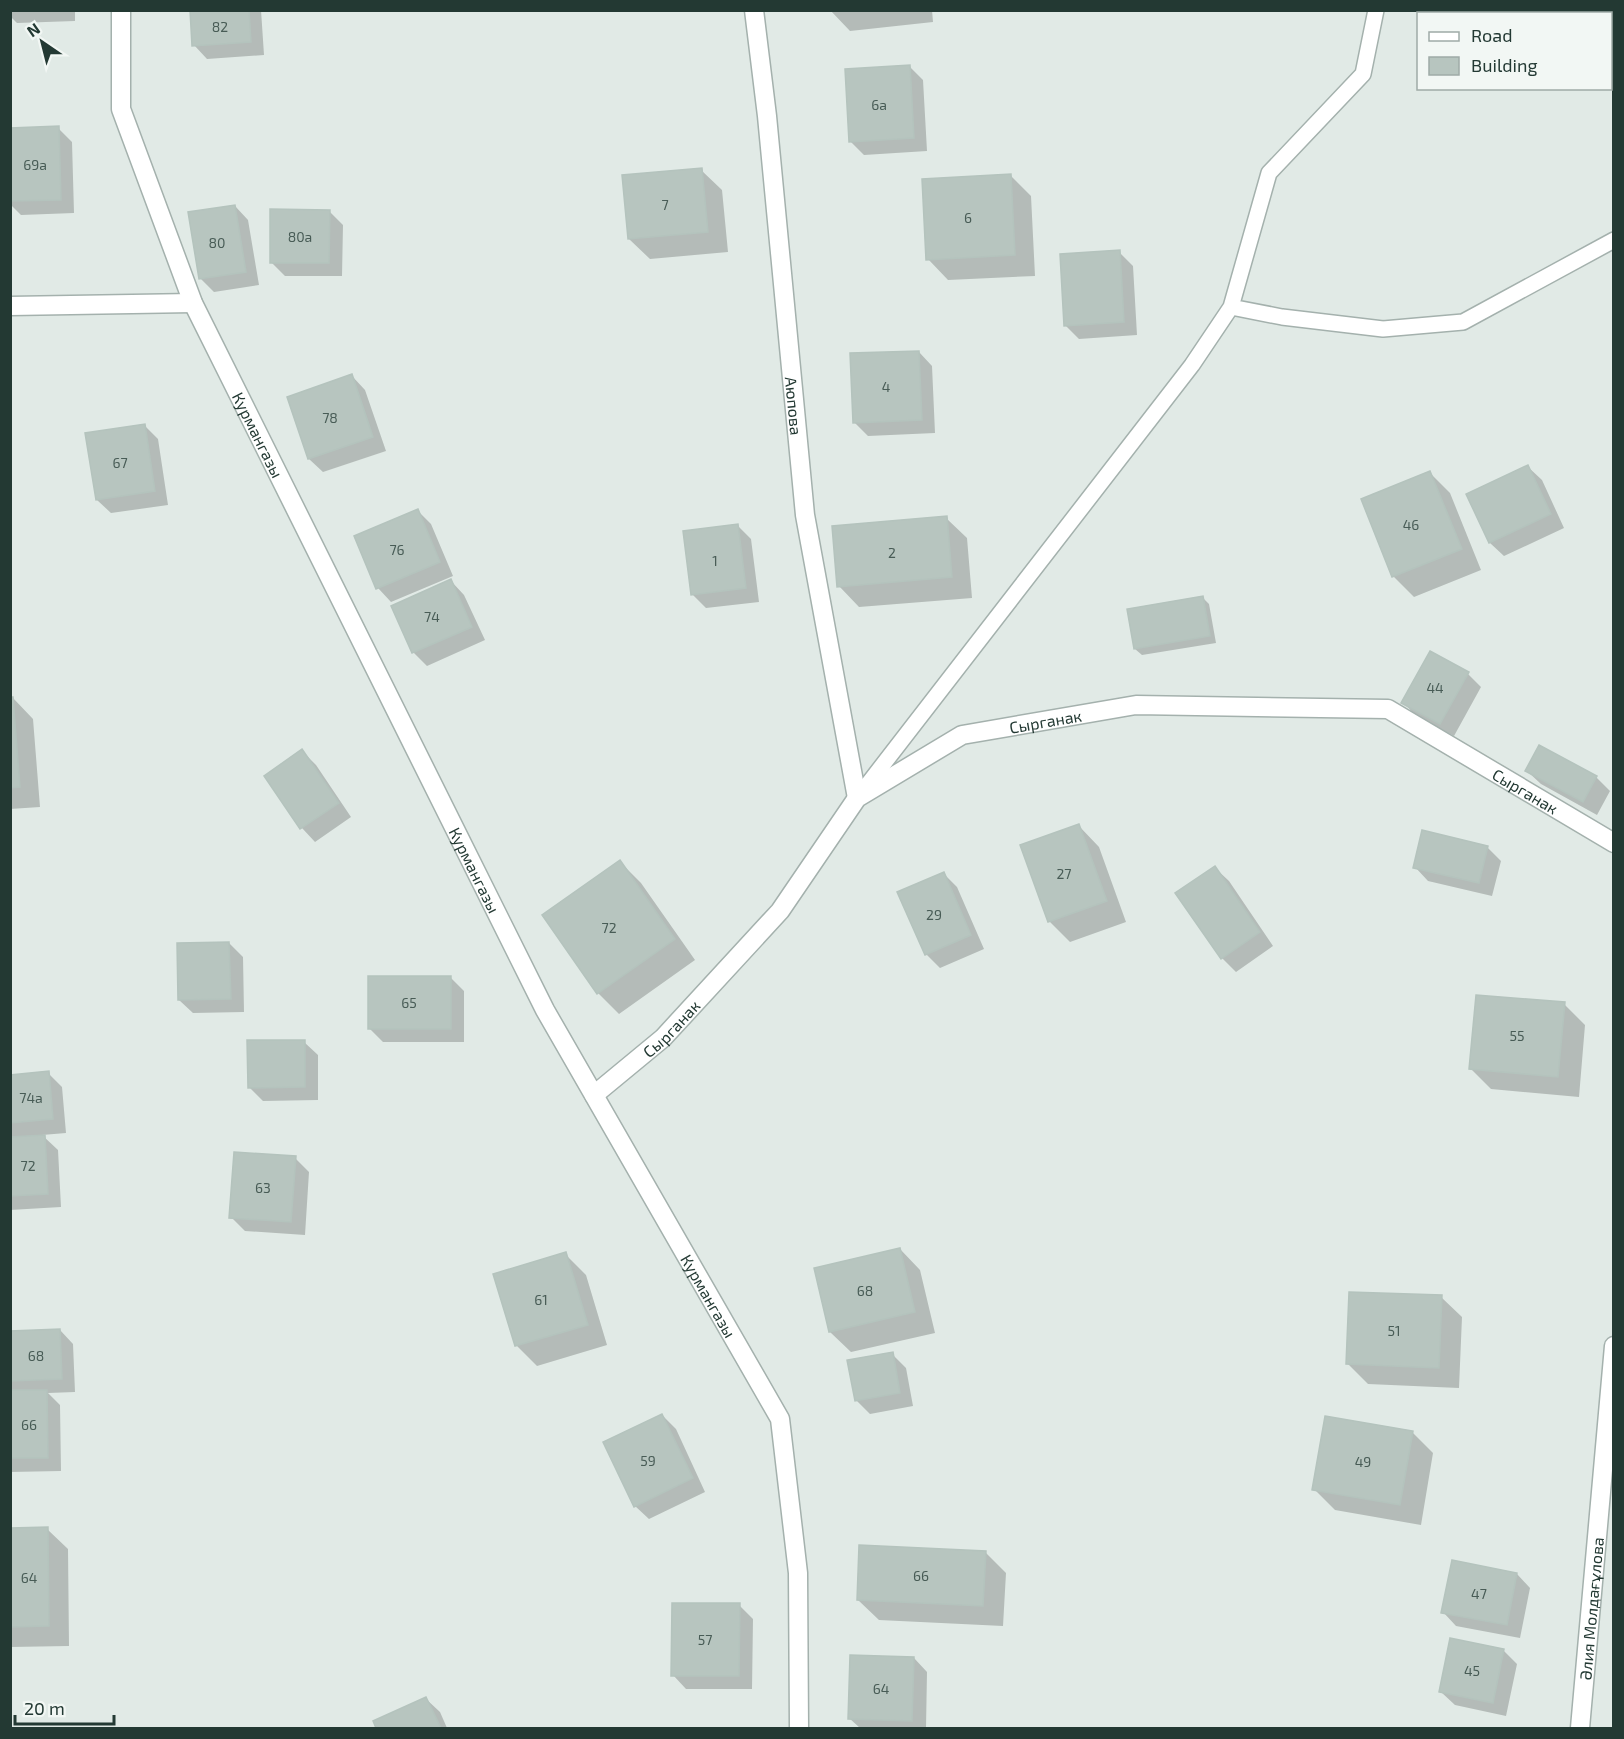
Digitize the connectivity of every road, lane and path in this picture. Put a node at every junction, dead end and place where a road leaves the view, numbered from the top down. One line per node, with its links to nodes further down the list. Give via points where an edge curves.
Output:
1 (122, 10): 5 (street, Курмангазы, via 121,109)
2 (754, 10): 8 (street, Аюпова, via 805,515)
3 (1376, 10): 7 (lane, via 1364,74 1269,172)
4 (1614, 240): 7 (lane, via 1463,322 1383,329)
5 (193, 303): 6 (street); 10 (street, Курмангазы, via 540,999)
6 (10, 306)
7 (1231, 307): 8 (lane, via 1192,365)
8 (857, 798): 9 (street, Сырганак, via 962,735 1136,705 1388,709); 10 (street, Сырганак, via 780,911 663,1038)
9 (1614, 843)
10 (594, 1095): 12 (street, Курмангазы, via 780,1419 798,1574)
11 (1614, 1346): 13 (street, Әлия Молдағұлова)
12 (798, 1728)
13 (1580, 1728)

